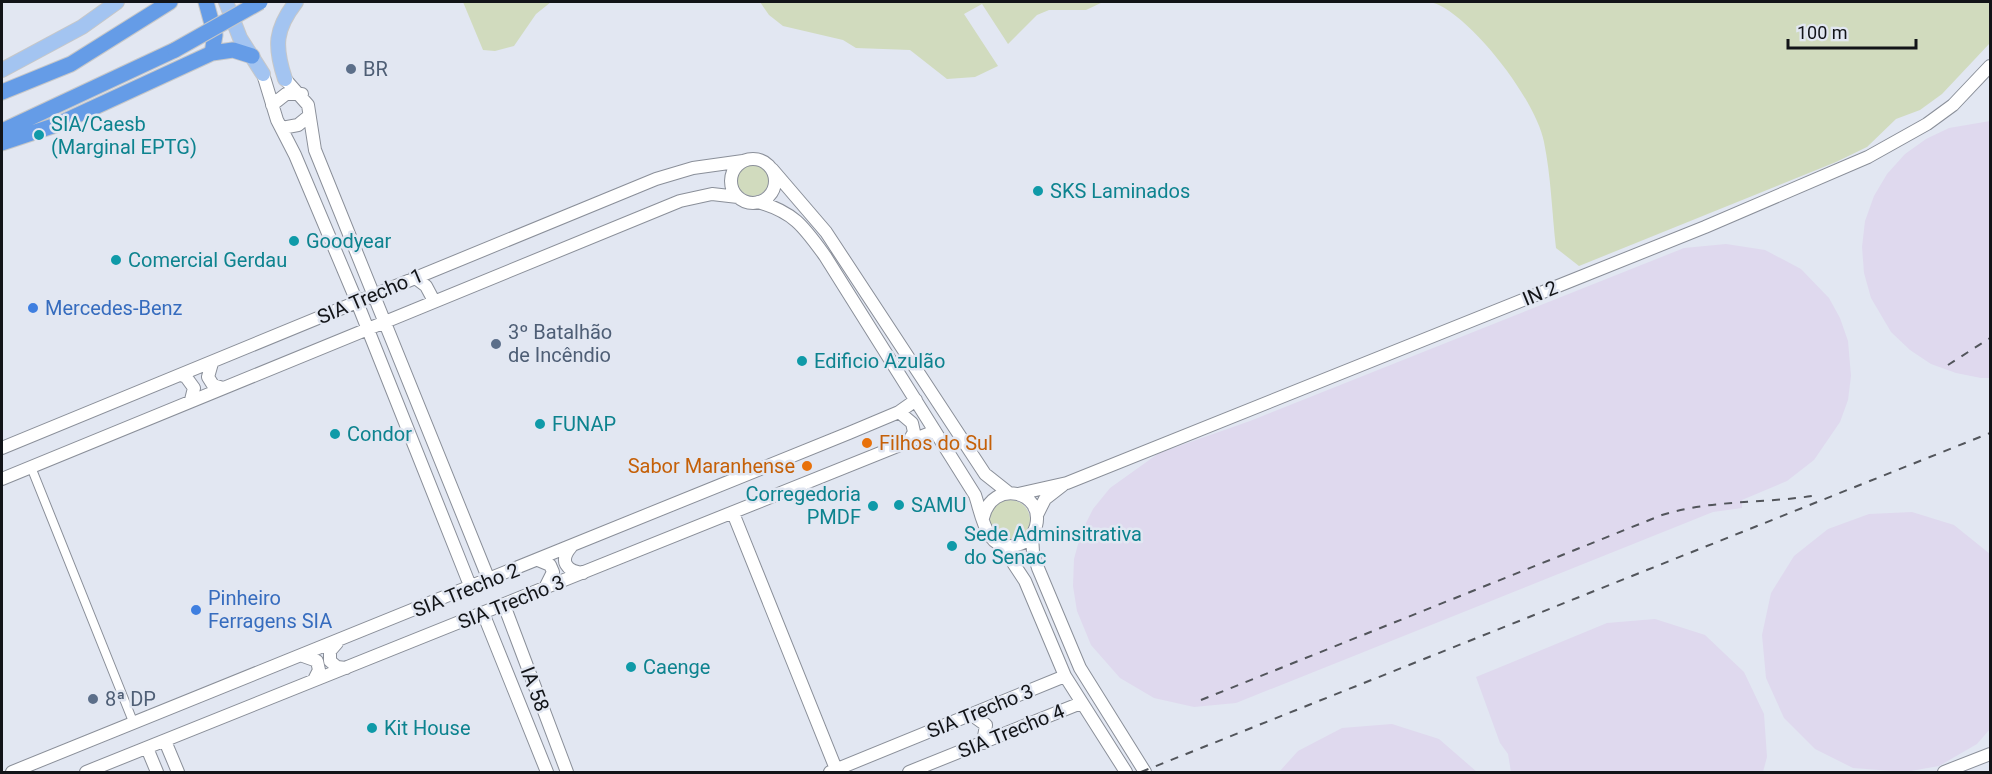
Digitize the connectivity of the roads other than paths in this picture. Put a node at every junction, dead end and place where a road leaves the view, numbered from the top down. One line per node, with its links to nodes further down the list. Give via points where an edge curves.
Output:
1 (117, 2): 10 (main road, via 82,27)
2 (206, 2): 7 (highway, via 215,34)
3 (226, 2): 8 (main road, via 240,38)
4 (260, 2): 18 (highway, bridge, via 176,50)
5 (296, 2): 12 (main road, via 279,31 278,57)
6 (167, 5): 13 (highway, via 71,64)
7 (212, 53): 8 (highway, via 233,50); 19 (highway, via 56,125)
8 (252, 56): 11 (main road)
9 (1990, 66): 41 (main road, IN 2, via 1953,105 1868,157 1705,227)
10 (2, 70)
11 (263, 74): 15 (main road)
12 (285, 79): 14 (main road)
13 (2, 92)
14 (302, 94): 15 (main road, via 286,94); 16 (main road)
15 (272, 105): 17 (main road)
16 (309, 116): 17 (main road, via 298,125); 25 (main road, via 315,150)
17 (282, 128): 26 (main road)
18 (2, 131)
19 (2, 144)
20 (743, 161): 21 (main road, via 756,159); 22 (main road, via 731,178); 24 (main road, SIA Trecho 1, via 665,176)
21 (772, 170): 23 (main road, via 774,189); 42 (main road, via 826,232 985,474)
22 (738, 197): 23 (main road); 27 (main road, via 712,194 680,201)
23 (758, 202): 34 (main road, via 788,213 801,224)
24 (414, 277): 25 (main road, SIA Trecho 1); 27 (main road, via 426,286)
25 (374, 295): 26 (main road, SIA Trecho 1); 28 (main road)
26 (357, 302): 29 (main road); 30 (main road, SIA Trecho 1)
27 (434, 302): 28 (main road)
28 (385, 322): 29 (main road); 51 (main road)
29 (367, 328): 32 (main road); 52 (main road)
30 (212, 363): 31 (main road, SIA Trecho 1); 32 (main road, via 208,377 213,385)
31 (181, 375): 33 (main road, via 194,388); 38 (main road, SIA Trecho 1)
32 (223, 388): 33 (main road)
33 (191, 400): 39 (main road)
34 (916, 400): 35 (main road, SIA Trecho 2); 36 (main road)
35 (899, 412): 37 (main road, via 912,423 914,432); 48 (main road, SIA Trecho 2)
36 (935, 431): 37 (main road, SIA Trecho 3); 45 (main road, via 975,495)
37 (909, 441): 43 (main road, SIA Trecho 3)
38 (2, 448)
39 (32, 467): 40 (main road); 65 (street)
40 (2, 479)
41 (1066, 483): 42 (main road, IN 2); 44 (main road, IN 2, via 1045,499)
42 (1013, 493): 44 (main road, via 1030,502); 45 (main road, via 1001,494 989,503)
43 (733, 513): 50 (main road, SIA Trecho 3); 72 (main road)
44 (1037, 515): 46 (main road)
45 (983, 518): 47 (main road, via 988,535)
46 (1032, 535): 47 (main road, via 1019,545); 81 (main road, via 1038,568 1080,668)
47 (1002, 546): 61 (main road, via 1025,581)
48 (572, 547): 49 (main road, SIA Trecho 2); 50 (main road, via 565,564 572,571)
49 (538, 560): 51 (main road, SIA Trecho 2); 53 (main road, via 550,565 553,573)
50 (583, 573): 53 (main road, SIA Trecho 3)
51 (489, 580): 52 (main road, SIA Trecho 2)
52 (471, 588): 58 (main road, SIA Trecho 2)
53 (544, 589): 54 (main road, SIA Trecho 3)
54 (504, 605): 55 (main road, SIA Trecho 3); 56 (main road, IA 58)
55 (483, 613): 57 (main road, IA 58); 60 (main road, SIA Trecho 3)
56 (509, 623): 57 (main road); 67 (main road, IA 58)
57 (490, 632): 70 (main road, IA 58)
58 (338, 642): 59 (main road, SIA Trecho 2); 60 (main road, via 330,651 330,661)
59 (303, 656): 62 (main road, via 317,661 319,670); 65 (main road, SIA Trecho 2)
60 (346, 668): 62 (main road, SIA Trecho 3)
61 (1065, 676): 63 (main road); 64 (main road, SIA Trecho 3)
62 (314, 680): 66 (main road, SIA Trecho 3)
63 (1080, 703): 68 (main road, SIA Trecho 4); 80 (main road)
64 (972, 715): 68 (main road, via 986,725); 72 (main road, SIA Trecho 3)
65 (134, 724): 73 (main road, SIA Trecho 2)
66 (165, 741): 69 (main road, SIA Trecho 3); 76 (main road)
67 (556, 743): 70 (main road); 78 (main road, IA 58)
68 (982, 743): 79 (main road, SIA Trecho 4)
69 (147, 748): 74 (main road, SIA Trecho 3); 75 (main road)
70 (538, 751): 77 (main road, IA 58)
71 (1990, 754): 82 (main road)
72 (833, 771)
73 (12, 772)
74 (86, 772)
75 (157, 772)
76 (178, 772)
77 (547, 772)
78 (567, 772)
79 (909, 772)
80 (1126, 772)
81 (1145, 772)
82 (1944, 772)

